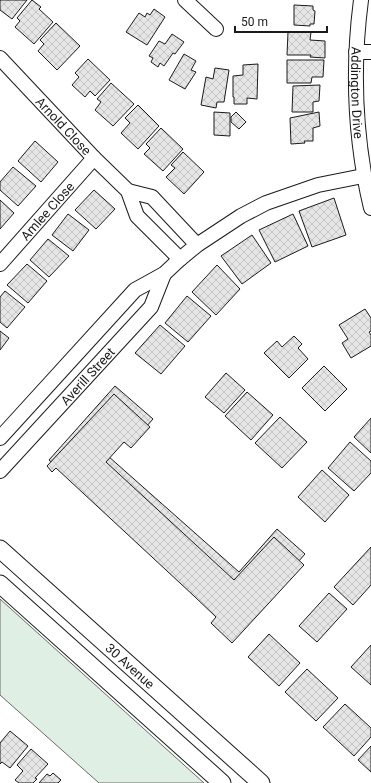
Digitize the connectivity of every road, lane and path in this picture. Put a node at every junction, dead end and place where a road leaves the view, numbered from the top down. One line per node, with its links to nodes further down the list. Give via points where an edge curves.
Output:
1 (185, 0): 3 (street)
2 (361, 0): 4 (street, Addington Drive)
3 (216, 29)
4 (356, 52): 5 (street); 8 (street, Addington Drive, via 357,116)
5 (371, 52)
6 (0, 58): 7 (street, Arnold Close)
7 (94, 158): 9 (street, Arnold Close); 13 (street, Amlee Close)
8 (364, 176): 10 (street, Addington Drive); 11 (street, Averill Street, via 318,185 266,203)
9 (128, 191): 11 (street, via 152,197); 12 (street, Arnold Close, via 137,216)
10 (371, 208)
11 (197, 245): 12 (street, Averill Street)
12 (180, 259): 14 (street, Averill Street)
13 (0, 264)
14 (164, 274): 15 (street, Averill Street, via 135,290); 16 (street, Averill Street, via 151,307)
15 (0, 438)
16 (0, 471)
17 (0, 549): 20 (main road, 30 Avenue)
18 (0, 584): 19 (main road, 30 Avenue)
19 (222, 783)
20 (261, 783)

